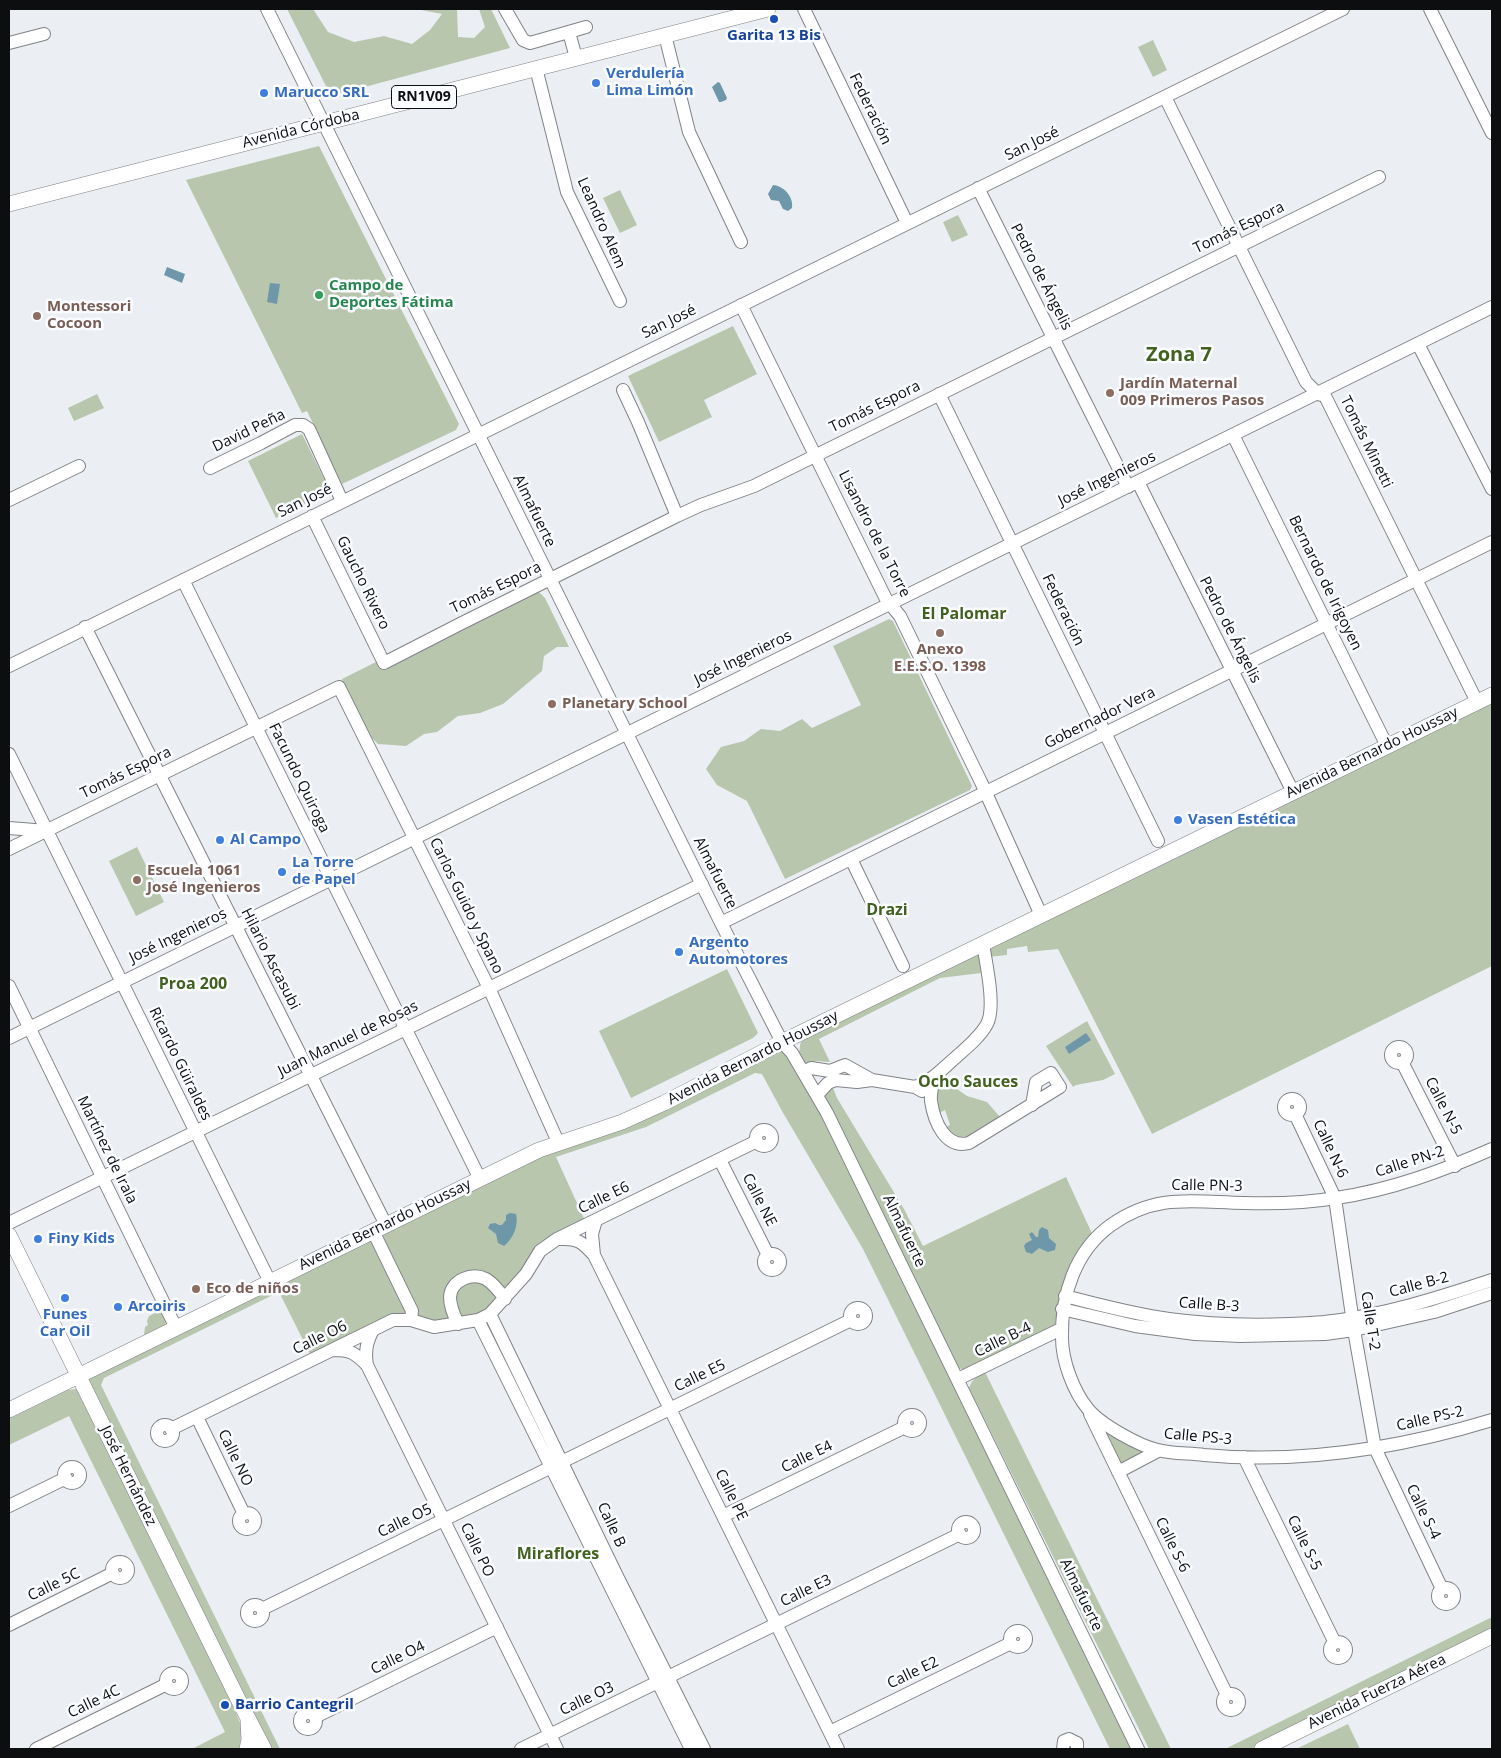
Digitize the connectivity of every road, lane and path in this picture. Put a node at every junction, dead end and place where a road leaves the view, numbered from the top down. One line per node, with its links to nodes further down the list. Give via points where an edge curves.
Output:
1 (267, 9): 16 (street, Almafuerte)
2 (505, 9): 9 (street, via 522,40 530,43)
3 (768, 9): 7 (main road, Avenida Córdoba / RN1V09)
4 (804, 9): 21 (street, Federación)
5 (1343, 9): 15 (street, San José)
6 (1430, 9): 17 (street)
7 (742, 12): 11 (main road, Avenida Córdoba / RN1V09)
8 (586, 27): 9 (street)
9 (569, 32): 13 (street)
10 (44, 34): 12 (street)
11 (665, 35): 13 (main road, Avenida Córdoba / RN1V09); 22 (street, via 689,132)
12 (9, 43)
13 (576, 58): 14 (main road, Avenida Córdoba / RN1V09)
14 (536, 68): 16 (main road, Avenida Córdoba / RN1V09); 24 (street, Leandro Alem, via 567,192)
15 (1165, 96): 19 (street, San José); 23 (street, Tomás Minetti)
16 (322, 123): 20 (main road, Avenida Córdoba / RN1V09); 32 (street, Almafuerte)
17 (1491, 128)
18 (1379, 177): 23 (street, Tomás Espora)
19 (978, 188): 21 (street, San José); 27 (street, Pedro de Ángelis)
20 (9, 204)
21 (907, 223): 25 (street, San José)
22 (741, 242)
23 (1239, 246): 27 (street, Tomás Espora); 31 (street, Tomás Minetti, via 1306,382)
24 (620, 301)
25 (741, 305): 32 (street, San José); 34 (street, Lisandro de la Torre)
26 (1492, 308): 28 (street, José Ingenieros)
27 (1053, 337): 30 (street, Tomás Espora); 37 (street, Pedro de Ángelis)
28 (1418, 344): 31 (street, José Ingenieros); 38 (street)
29 (623, 390): 42 (street)
30 (939, 394): 34 (street, Tomás Espora); 44 (street, Federación)
31 (1318, 394): 33 (street, José Ingenieros); 47 (street, Tomás Minetti, via 1325,396)
32 (478, 434): 40 (street, San José); 46 (street, Almafuerte)
33 (1233, 435): 37 (street, José Ingenieros); 49 (street, Bernardo de Irigoyen)
34 (815, 455): 42 (street, Tomás Espora, via 754,486); 48 (street, Lisandro de la Torre)
35 (79, 466): 39 (street)
36 (210, 468): 40 (street, David Peña, via 295,425 303,424 309,429)
37 (1133, 484): 44 (street, José Ingenieros); 53 (street, Pedro de Ángelis)
38 (1492, 489)
39 (9, 500)
40 (342, 501): 41 (street, San José)
41 (312, 516): 45 (street, San José); 51 (street, Gaucho Rivero)
42 (677, 516): 46 (street, Tomás Espora)
43 (1492, 542): 47 (street, Gobernador Vera)
44 (1012, 544): 48 (street, José Ingenieros); 59 (street, Federación)
45 (183, 580): 50 (street, San José); 57 (street, Facundo Quiroga)
46 (550, 580): 51 (street, Tomás Espora); 58 (street, Almafuerte)
47 (1416, 580): 49 (street, Gobernador Vera); 56 (street, Tomás Minetti)
48 (890, 604): 58 (street, José Ingenieros); 64 (street, Lisandro de la Torre, via 900,616)
49 (1326, 624): 53 (street, Gobernador Vera); 60 (street, Bernardo de Irigoyen)
50 (85, 627): 52 (street, San José); 62 (street, Hilario Ascasubi)
51 (384, 663)
52 (9, 666)
53 (1232, 671): 59 (street, Gobernador Vera); 63 (street, Pedro de Ángelis)
54 (339, 687): 57 (street, Tomás Espora); 67 (street, Carlos Guido y Spano)
55 (1492, 694): 56 (main road, Avenida Bernardo Houssay)
56 (1477, 702): 60 (main road, Avenida Bernardo Houssay)
57 (256, 728): 62 (street, Tomás Espora); 71 (street, Facundo Quiroga)
58 (627, 734): 67 (street, José Ingenieros); 72 (street, Almafuerte)
59 (1105, 734): 64 (street, Gobernador Vera); 68 (street, Federación)
60 (1387, 746): 63 (main road, Avenida Bernardo Houssay)
61 (9, 754): 66 (street, Ricardo Güiraldes)
62 (160, 775): 66 (street, Tomás Espora); 75 (street, Hilario Ascasubi)
63 (1293, 792): 73 (main road, Avenida Bernardo Houssay)
64 (986, 793): 70 (street, Gobernador Vera); 73 (street, Lisandro de la Torre)
65 (9, 828): 66 (street)
66 (47, 830): 69 (street, Tomás Espora); 78 (street, Ricardo Güiraldes)
67 (414, 838): 71 (street, José Ingenieros); 80 (street, Carlos Guido y Spano)
68 (1158, 841)
69 (9, 849)
70 (851, 859): 74 (street, Gobernador Vera); 77 (street)
71 (331, 879): 75 (street, José Ingenieros); 82 (street, Facundo Quiroga)
72 (702, 884): 74 (street, Almafuerte); 80 (street, Juan Manuel de Rosas)
73 (1041, 915): 76 (main road, Avenida Bernardo Houssay)
74 (722, 923): 84 (street, Almafuerte)
75 (235, 926): 78 (street, José Ingenieros); 87 (street, Hilario Ascasubi)
76 (983, 944): 84 (main road, Avenida Bernardo Houssay); 89 (street, via 990,990 988,1023)
77 (903, 966)
78 (122, 982): 81 (street, José Ingenieros); 95 (street, Ricardo Güiraldes)
79 (9, 986): 81 (street, Martínez de Irala)
80 (489, 988): 82 (street, Juan Manuel de Rosas); 97 (street, Carlos Guido y Spano)
81 (29, 1028): 83 (street, José Ingenieros); 101 (street, Martínez de Irala)
82 (406, 1029): 87 (street, Juan Manuel de Rosas); 102 (street, Facundo Quiroga)
83 (9, 1038)
84 (782, 1042): 86 (street, Almafuerte); 97 (main road, Avenida Bernardo Houssay, via 648,1111 589,1134)
85 (1402, 1062): 100 (street, Calle N-5)
86 (803, 1072): 88 (street, via 811,1068); 91 (street, Almafuerte)
87 (311, 1076): 95 (street, Juan Manuel de Rosas); 106 (street, Hilario Ascasubi)
88 (829, 1077): 90 (street, via 845,1065 872,1080); 91 (street)
89 (934, 1078): 90 (street); 92 (street)
90 (915, 1087): 92 (street)
91 (817, 1095): 128 (street, Almafuerte)
92 (930, 1100): 93 (street, via 946,1138 964,1144)
93 (1032, 1105)
94 (1295, 1114): 103 (street, Calle N-6)
95 (196, 1132): 101 (street, Juan Manuel de Rosas); 112 (street, Ricardo Güiraldes)
96 (757, 1141): 99 (street, Calle E6)
97 (558, 1142): 102 (main road, Avenida Bernardo Houssay)
98 (1492, 1149): 100 (street, Calle PN-2)
99 (720, 1160): 104 (street, Calle E6); 110 (street, Calle NE)
100 (1455, 1166): 103 (street, Calle PN-2, via 1376,1191)
101 (102, 1177): 105 (street, Juan Manuel de Rosas); 122 (street, Martínez de Irala)
102 (480, 1179): 106 (main road, Avenida Bernardo Houssay)
103 (1335, 1198): 115 (street, Calle PN-3, via 1255,1203 1173,1200 1142,1208 1118,1220 1084,1253 1073,1272); 121 (street, Calle T-2)
104 (596, 1220): 108 (street, Calle E6); 109 (street, Calle PE, via 592,1234)
105 (9, 1223)
106 (379, 1228): 112 (main road, Avenida Bernardo Houssay); 117 (street, via 412,1311)
107 (9, 1235): 127 (main road, José Hernández)
108 (558, 1240): 109 (street, Calle PE, via 573,1238 584,1243); 114 (street, Calle E6, via 540,1251)
109 (594, 1254): 129 (street, Calle PE)
110 (768, 1255)
111 (1492, 1280): 121 (street, Calle B-2)
112 (270, 1282): 122 (main road, Avenida Bernardo Houssay)
113 (1492, 1293): 121 (street, Calle B-2, via 1434,1312)
114 (505, 1299): 116 (street, Calle E6); 120 (street, via 485,1279 477,1276 461,1280 455,1284 450,1298)
115 (1065, 1313): 123 (street, Calle B-3, via 1135,1326); 123 (street, Calle B-3, via 1138,1314); 128 (street, Calle B-4); 130 (street, Calle PS-3, via 1062,1348 1065,1364)
116 (490, 1314): 118 (street, Calle O6); 139 (street, Calle B)
117 (411, 1320): 120 (street, Calle O6, via 434,1327); 124 (street, Calle O6, via 393,1320)
118 (478, 1320): 120 (street, Calle O6); 139 (street, Calle B)
119 (851, 1320): 129 (street, Calle E5)
120 (458, 1324)
121 (1353, 1324): 123 (street, Calle B-3, via 1325,1334 1241,1336); 136 (street, Calle T-2)
122 (176, 1328): 127 (main road, Avenida Bernardo Houssay)
123 (1196, 1328)
124 (372, 1330): 125 (street, Calle O6); 126 (street, Calle PO, via 365,1353)
125 (332, 1350): 126 (street, Calle PO, via 346,1350); 132 (street, Calle O6)
126 (367, 1365): 145 (street, Calle PO)
127 (78, 1376): 131 (main road, Avenida Bernardo Houssay); 161 (main road, José Hernández)
128 (958, 1379): 175 (street, Almafuerte)
129 (670, 1409): 139 (street, Calle E5); 144 (street, Calle PE)
130 (1088, 1409): 137 (street, Calle PS-3, via 1135,1442); 140 (street, Calle S-6)
131 (9, 1410)
132 (197, 1416): 135 (street, Calle O6); 143 (street, Calle NO)
133 (1492, 1420): 136 (street, Calle PS-2, via 1457,1431)
134 (905, 1427): 144 (street, Calle E4)
135 (171, 1429)
136 (1375, 1448): 138 (street, Calle PS-3); 148 (street, Calle S-4)
137 (1158, 1451): 138 (street, Calle PS-3); 140 (street)
138 (1244, 1457): 155 (street, Calle S-5)
139 (557, 1464): 145 (street, Calle O5); 157 (street, Calle B)
140 (1118, 1472): 159 (street, Calle S-6)
141 (66, 1478): 142 (street)
142 (9, 1506)
143 (244, 1514)
144 (723, 1516): 150 (street, Calle PE)
145 (444, 1520): 149 (street, Calle O5); 152 (street, Calle PO)
146 (960, 1534): 150 (street, Calle E3)
147 (113, 1573): 151 (street, Calle 5C)
148 (1442, 1589)
149 (262, 1609)
150 (776, 1624): 157 (street, Calle E3); 162 (street, Calle PE)
151 (9, 1625)
152 (497, 1628): 160 (street, Calle O4); 163 (street, Calle PO)
153 (1492, 1636): 176 (main road, Avenida Fuerza Aérea)
154 (1011, 1642): 162 (street, Calle E2)
155 (1335, 1643)
156 (1492, 1645): 177 (main road, Avenida Fuerza Aérea)
157 (662, 1680): 163 (street, Calle O3); 170 (street, Calle B); 171 (street, Calle B)
158 (167, 1684): 164 (street, Calle 4C)
159 (1227, 1695)
160 (314, 1717)
161 (247, 1718): 165 (main road, José Hernández); 167 (main road, José Hernández)
162 (830, 1732): 172 (street, Calle PE)
163 (550, 1735): 168 (street, Calle O3); 169 (street, Calle PO)
164 (36, 1749)
165 (247, 1749)
166 (254, 1749): 167 (street)
167 (264, 1749)
168 (521, 1749)
169 (557, 1749)
170 (691, 1749)
171 (704, 1749)
172 (838, 1749)
173 (1063, 1749): 174 (street, via 1064,1741 1069,1739 1077,1743)
174 (1077, 1749)
175 (1138, 1749)
176 (1262, 1749)
177 (1279, 1749)

